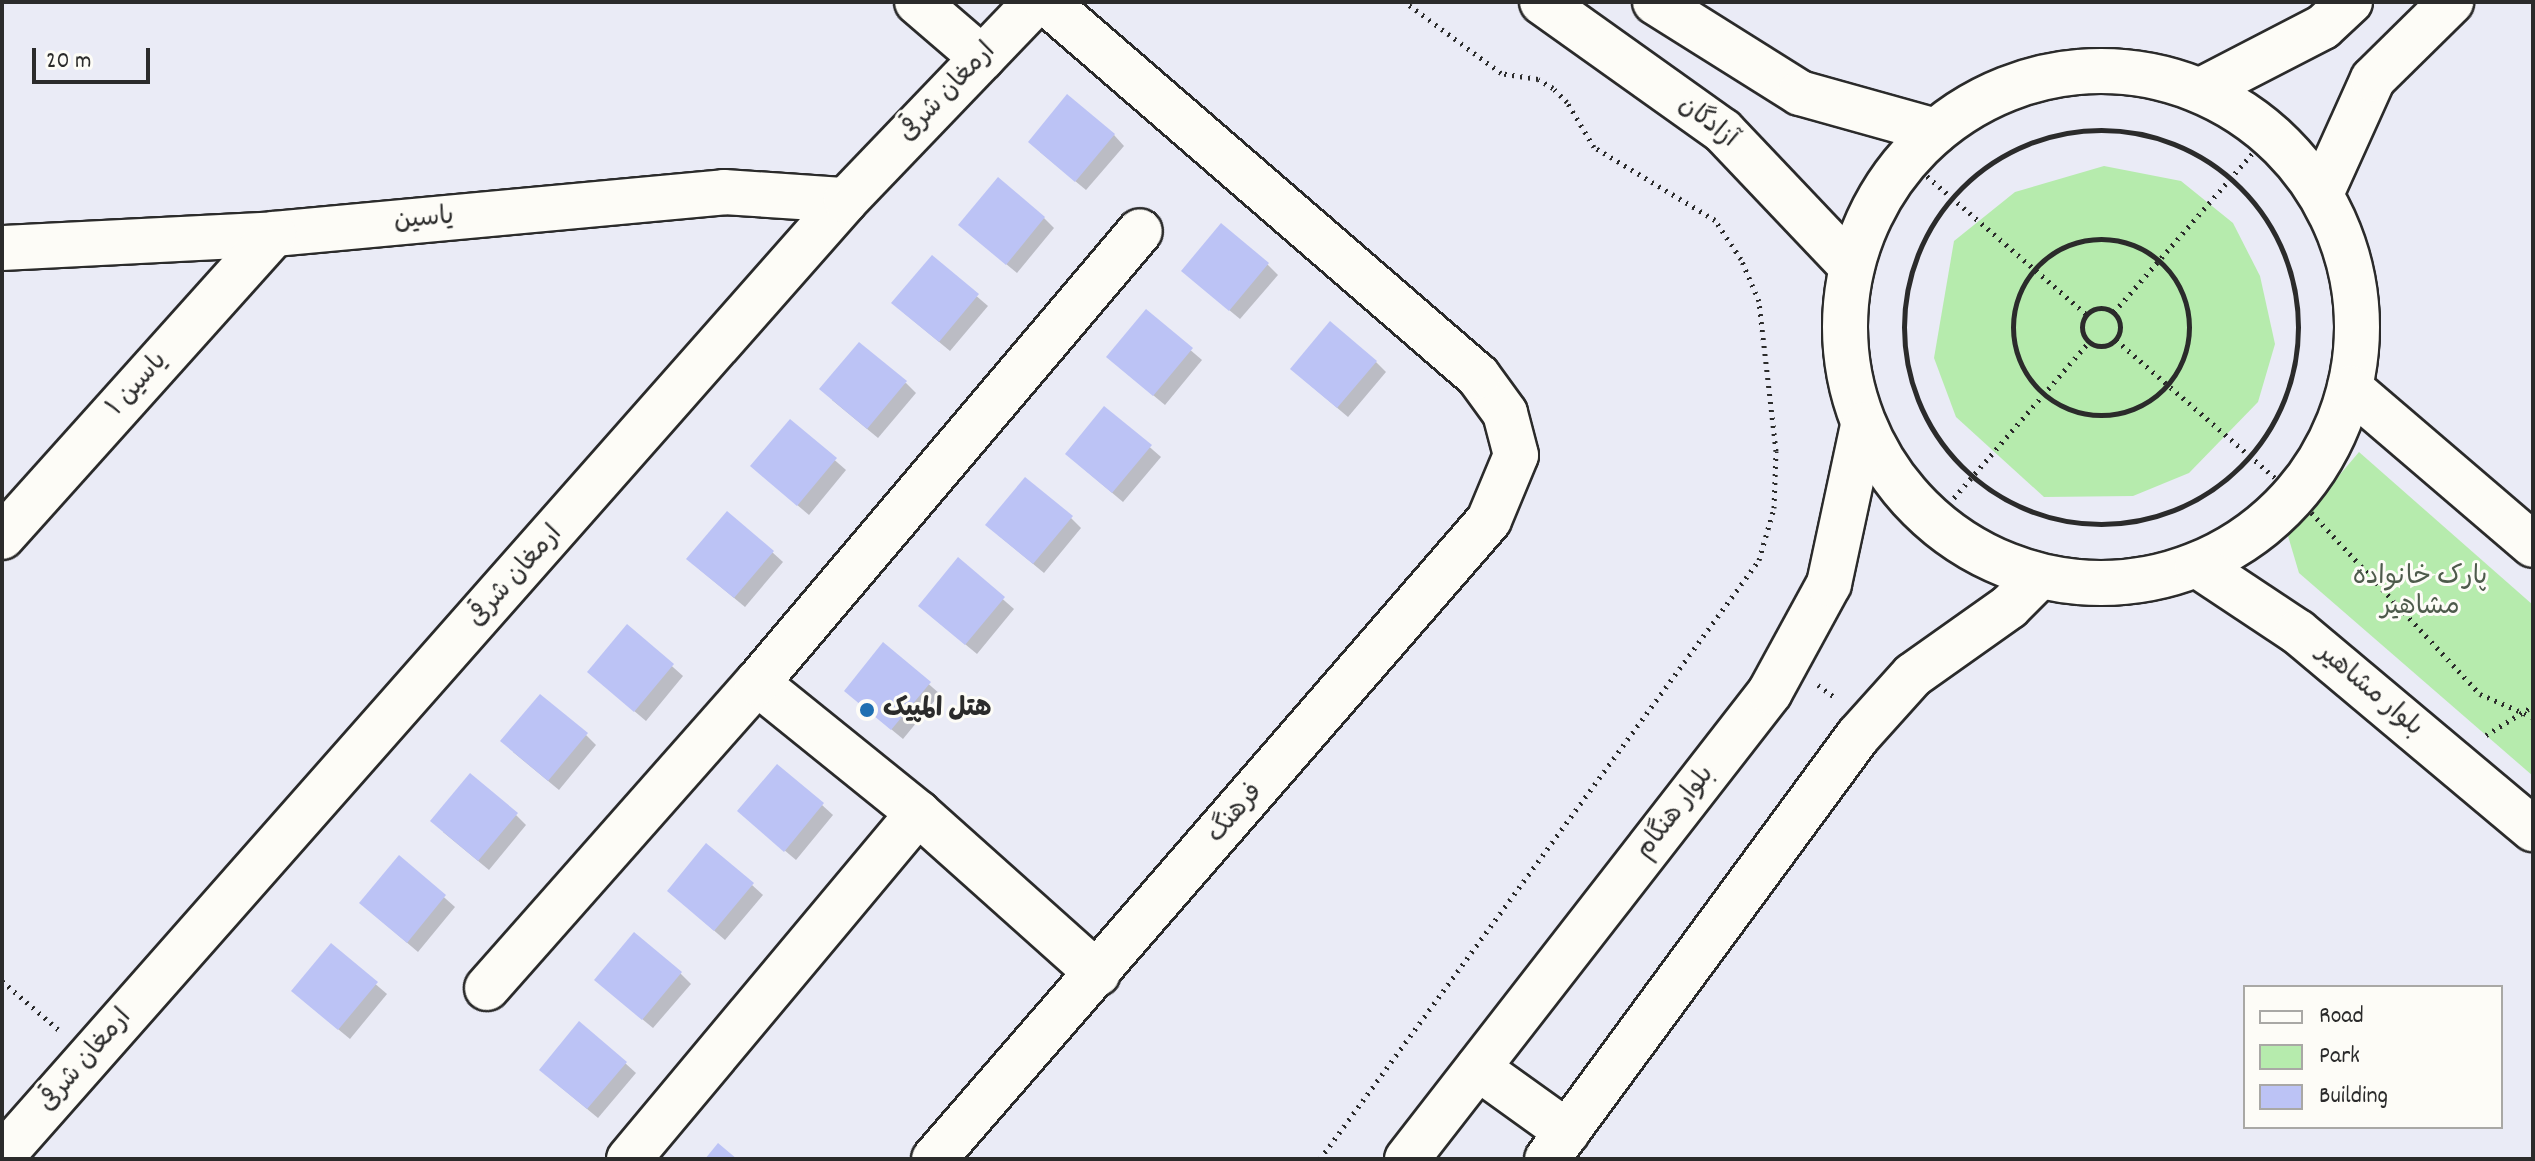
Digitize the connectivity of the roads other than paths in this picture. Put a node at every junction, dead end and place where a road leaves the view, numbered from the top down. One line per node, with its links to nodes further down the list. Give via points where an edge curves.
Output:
1 (917, 2): 8 (street)
2 (1036, 2): 8 (street, ارمغان شرقی)
3 (1046, 2): 26 (street, فرهنگ, via 1478,376 1505,413 1516,455 1489,520)
4 (1542, 2): 16 (street, آزادگان, via 1723,131)
5 (1655, 2): 10 (street, via 1800,93)
6 (2350, 2): 9 (street, via 2323,27)
7 (2451, 2): 11 (street, via 2373,79)
8 (982, 58): 12 (street, ارمغان شرقی)
9 (2201, 90): 10 (street, via 2124,72 2070,73 2005,90); 11 (street, via 2270,133)
10 (1922, 146): 16 (street, via 1865,228)
11 (2321, 194): 17 (street, via 2340,230 2355,295 2357,348)
12 (846, 200): 14 (street, یاسین, via 724,192); 30 (street, ارمغان شرقی)
13 (1140, 231): 23 (street)
14 (274, 234): 15 (street, یاسین); 19 (street, یاسین ۱)
15 (2, 248)
16 (1852, 267): 18 (street, via 1846,347)
17 (2350, 388): 20 (street); 21 (street, via 2319,462 2295,495 2234,547)
18 (1863, 425): 22 (street, via 1881,461 1933,522 1965,546); 28 (street, بلوار هنگام, via 1829,584 1788,664)
19 (2, 537)
20 (2533, 545)
21 (2197, 565): 22 (street, via 2119,583); 25 (street, بلوار مشاهیر, via 2298,632)
22 (2039, 577): 29 (street, via 2009,607 1913,675 1870,723)
23 (757, 683): 24 (street); 27 (street)
24 (918, 813): 26 (street); 31 (street)
25 (2533, 829)
26 (1098, 974): 32 (street, فرهنگ)
27 (487, 988)
28 (1478, 1068): 29 (street); 33 (street, بلوار هنگام)
29 (1557, 1145)
30 (2, 1156)
31 (629, 1159)
32 (934, 1159)
33 (1407, 1159)

